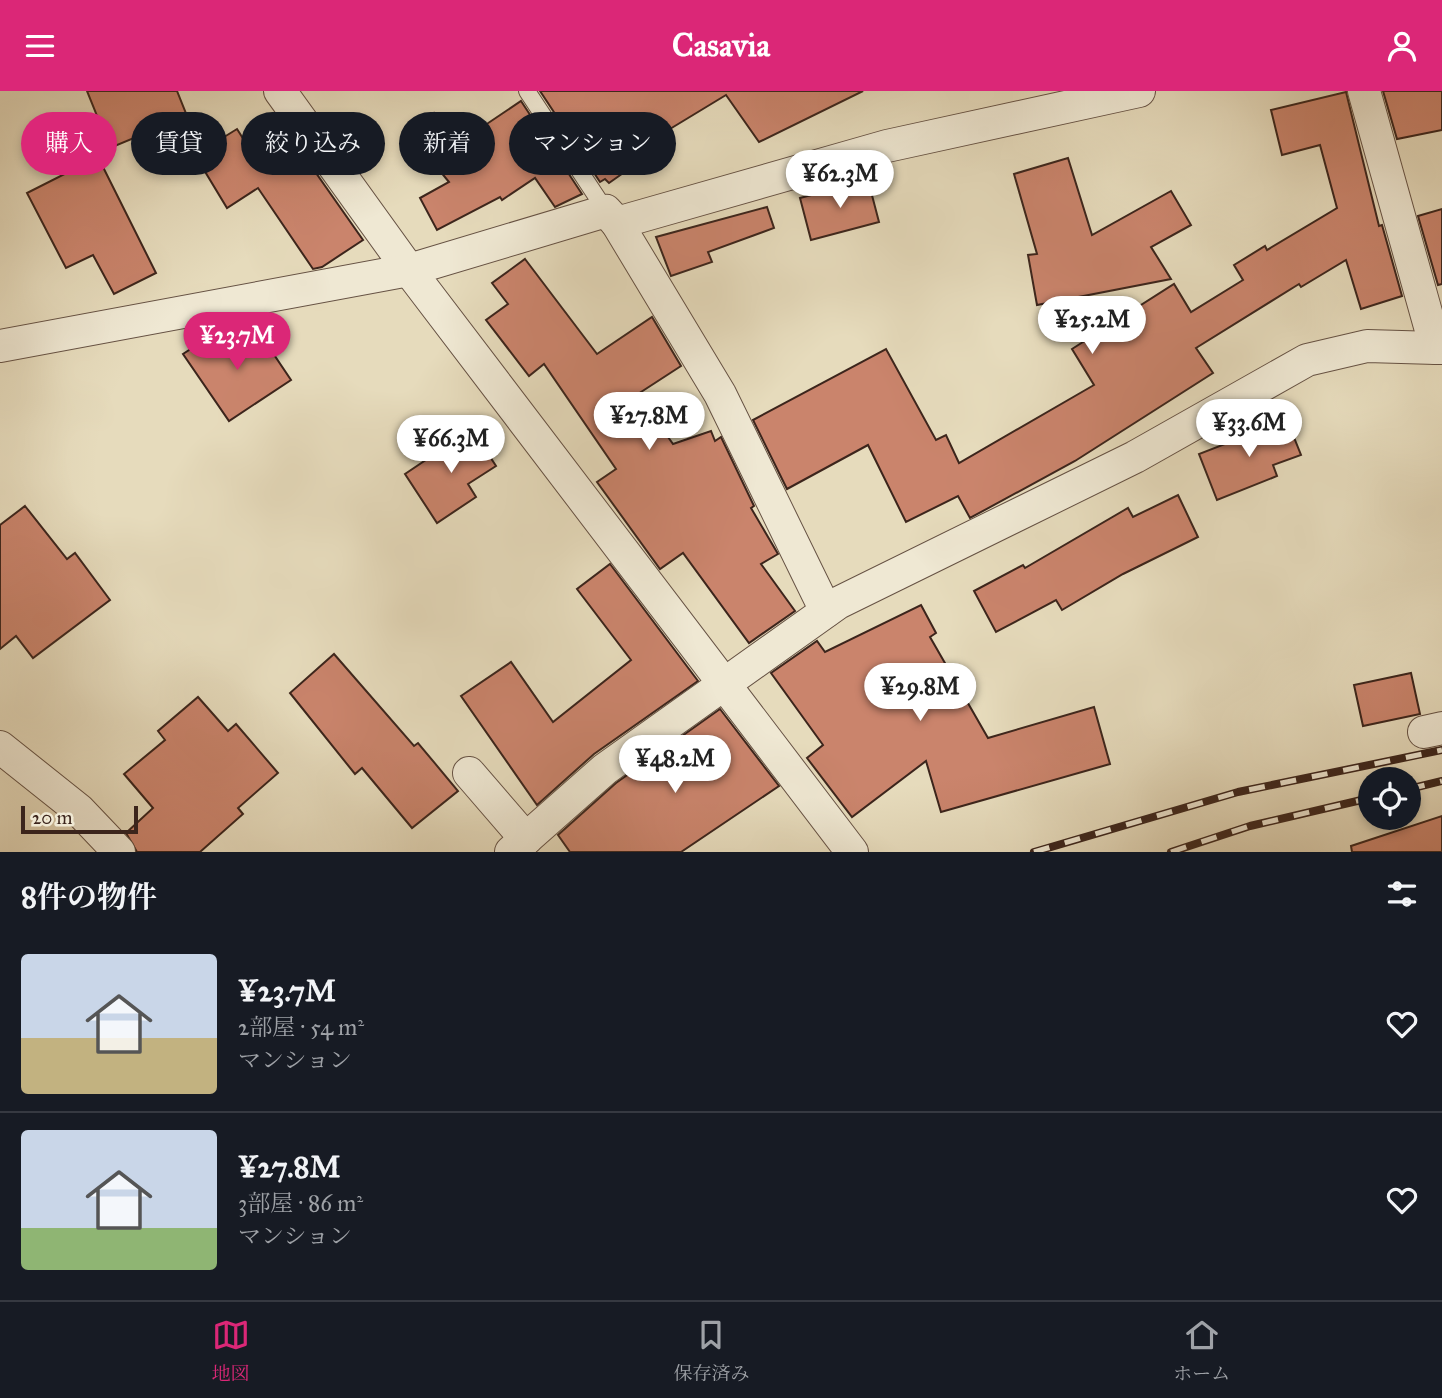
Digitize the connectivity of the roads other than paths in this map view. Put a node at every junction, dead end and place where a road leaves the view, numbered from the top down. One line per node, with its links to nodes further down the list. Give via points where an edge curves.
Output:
1 (281, 91): 6 (street)
2 (527, 91): 5 (lane)
3 (1139, 91): 5 (street, via 887,146)
4 (1364, 91): 8 (street)
5 (611, 217): 6 (street); 9 (street, via 720,394)
6 (409, 270): 7 (street); 10 (street)
7 (0, 346)
8 (1439, 348): 9 (street, via 1367,346 1307,360 1135,457)
9 (826, 611): 10 (street)
10 (724, 685): 13 (street, via 605,769); 15 (street)
11 (0, 747): 14 (street, via 79,810)
12 (469, 772): 13 (street)
13 (518, 846)
14 (119, 852)
15 (852, 852)

